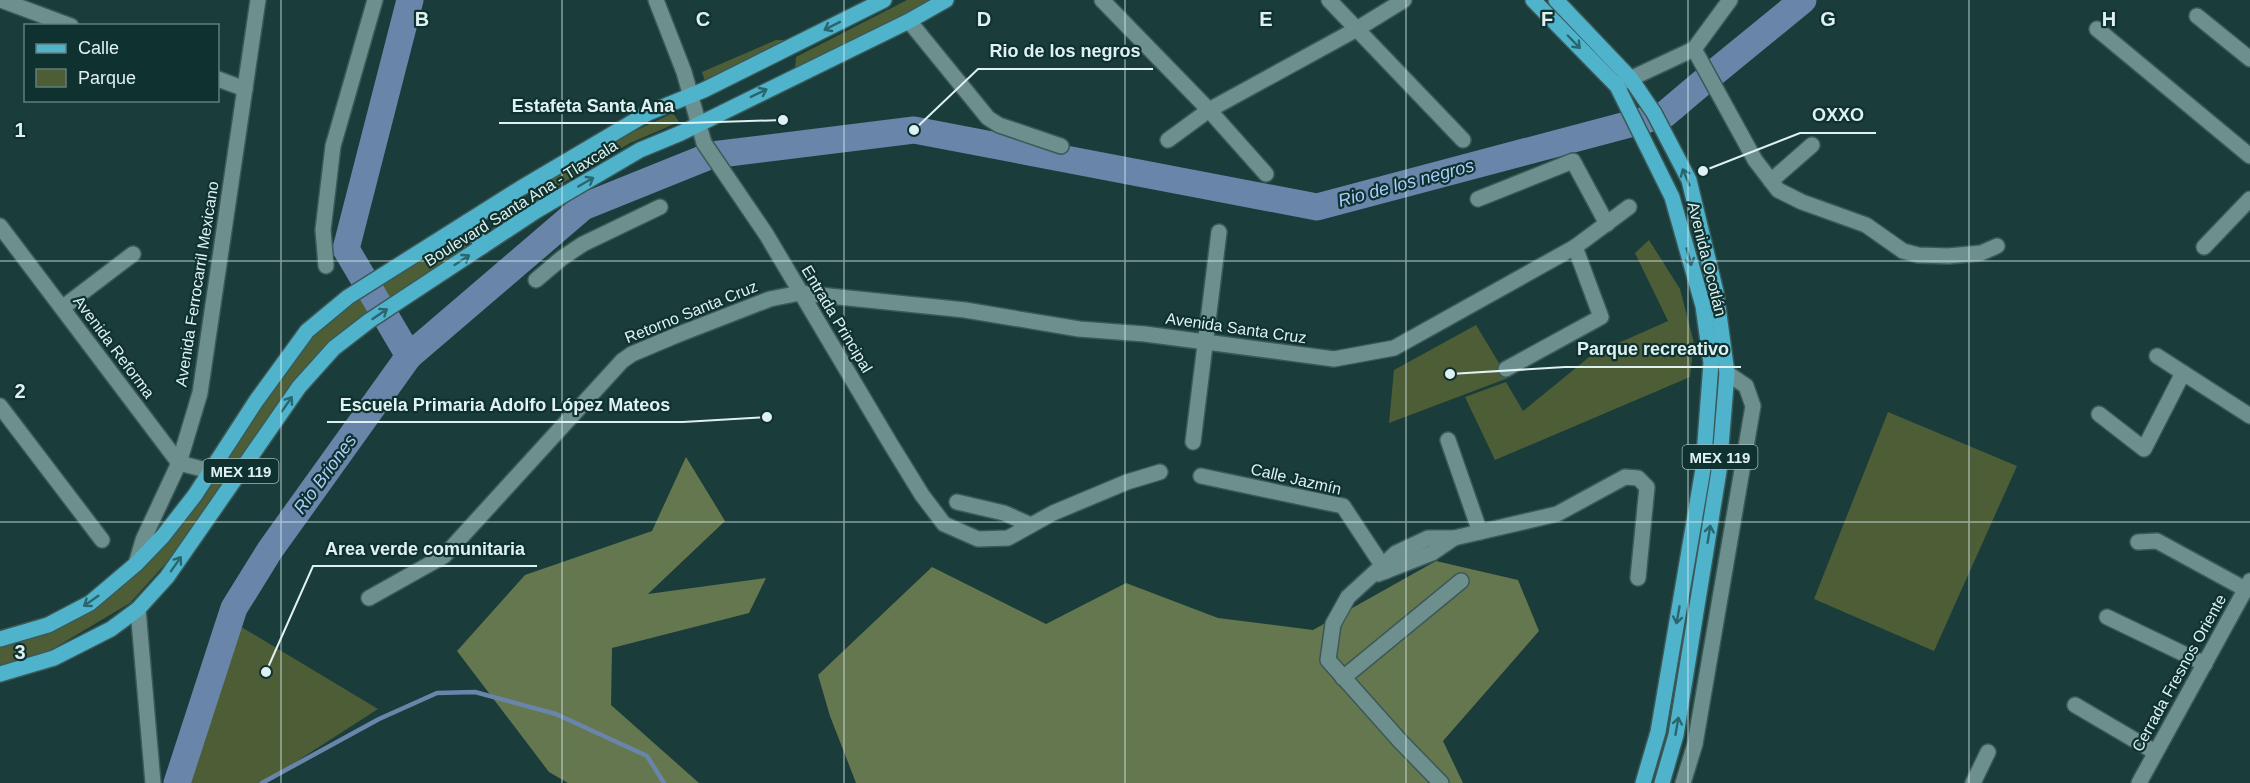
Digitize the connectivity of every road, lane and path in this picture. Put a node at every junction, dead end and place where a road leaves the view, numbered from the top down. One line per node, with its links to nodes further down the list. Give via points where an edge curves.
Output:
1 (1, 0): 15 (street)
2 (258, 0): 23 (street, Avenida Ferrocarril Mexicano)
3 (375, 0): 49 (street, via 333,146 323,230)
4 (656, 0): 24 (street, Entrada Principal)
5 (884, 0): 24 (main road, Boulevard Santa Ana - Tlaxcala / MEX 119, one-way to 24)
6 (1102, 0): 25 (street)
7 (1329, 0): 16 (street)
8 (1404, 0): 16 (street)
9 (1533, 0): 22 (main road, Avenida Ocotlán / MEX 119, one-way to 22)
10 (1556, 0): 20 (main road, Avenida Ocotlán / MEX 119)
11 (1730, 0): 18 (street)
12 (941, 2): 14 (main road, Boulevard Santa Ana - Tlaxcala / MEX 119)
13 (2196, 16): 19 (street)
14 (909, 21): 26 (main road, Boulevard Santa Ana - Tlaxcala / MEX 119, one-way to 14); 30 (street, via 988,118)
15 (66, 24)
16 (1357, 29): 25 (street); 27 (street)
17 (2097, 29): 31 (street)
18 (1694, 49): 20 (street); 33 (street, via 1755,160)
19 (2250, 59)
20 (1631, 79): 22 (street); 56 (main road, Avenida Ocotlán / MEX 119, one-way to 20, via 1716,292 1689,180 1649,104)
21 (219, 80): 23 (street)
22 (1617, 86): 89 (main road, Avenida Ocotlán / MEX 119, one-way to 89, via 1672,197 1703,306 1711,363 1703,469 1658,732)
23 (245, 90): 63 (street, Avenida Ferrocarril Mexicano, via 200,393)
24 (690, 96): 26 (street, Entrada Principal); 34 (main road, Boulevard Santa Ana - Tlaxcala / MEX 119, via 648,113)
25 (1209, 110): 28 (street); 32 (street)
26 (698, 123): 39 (main road, Boulevard Santa Ana - Tlaxcala / MEX 119, one-way to 26, via 640,150); 51 (street, Entrada Principal, via 704,143 766,234)
27 (1463, 140)
28 (1168, 141)
29 (1812, 145): 33 (street)
30 (1062, 146)
31 (2250, 156)
32 (1266, 174)
33 (1772, 182): 45 (street, via 1778,190 1802,202 1866,225 1903,251 1948,256 1981,253)
34 (521, 188): 39 (main road); 40 (main road, Boulevard Santa Ana - Tlaxcala / MEX 119)
35 (1479, 199): 41 (street, via 1572,161)
36 (2250, 199): 47 (street)
37 (660, 207): 50 (street, via 583,244)
38 (1629, 207): 41 (street, Avenida Santa Cruz)
39 (536, 211): 44 (main road, Boulevard Santa Ana - Tlaxcala / MEX 119)
40 (467, 222): 44 (main road); 64 (main road, Boulevard Santa Ana - Tlaxcala / MEX 119, via 395,267 307,331)
41 (1607, 224): 46 (street, Avenida Santa Cruz)
42 (0, 226): 52 (street, Avenida Reforma)
43 (1219, 232): 53 (street)
44 (483, 246): 78 (main road, Boulevard Santa Ana - Tlaxcala / MEX 119, one-way to 44, via 167,577 318,364 347,337)
45 (1997, 246)
46 (1575, 247): 53 (street, Avenida Santa Cruz, via 1394,348 1334,359); 55 (street, via 1601,317)
47 (2204, 247)
48 (133, 254): 52 (street)
49 (326, 266)
50 (536, 280)
51 (800, 293): 53 (street, Avenida Santa Cruz); 68 (street, Entrada Principal, via 922,495 944,524 978,539 1008,538); 77 (street, Retorno Santa Cruz, via 770,299 622,361 444,556)
52 (62, 308): 63 (street, Avenida Reforma)
53 (1205, 342): 62 (street)
54 (2157, 356): 57 (street)
55 (1506, 369)
56 (1727, 373): 90 (main road, Avenida Ocotlán / MEX 119, one-way to 56, via 1676,735 1719,471); 91 (street, via 1746,386 1753,406 1695,744)
57 (2183, 373): 59 (street, via 2144,449); 60 (street)
58 (0, 406): 70 (street)
59 (2099, 414)
60 (2250, 416)
61 (1448, 440): 69 (street)
62 (1193, 442)
63 (179, 463): 64 (street); 72 (street, Avenida Ferrocarril Mexicano)
64 (210, 471): 72 (main road, MEX 119, via 195,495)
65 (1160, 472): 68 (street, via 1116,486)
66 (1201, 476): 73 (street, Calle Jazmín, via 1343,506)
67 (957, 502): 68 (street, via 1004,513)
68 (1031, 525)
69 (1480, 532): 73 (street, via 1422,549); 74 (street, via 1557,514 1625,477 1638,478 1647,487)
70 (102, 540)
71 (2138, 542): 76 (street, via 2157,541)
72 (136, 564): 80 (main road, MEX 119, one-way to 80, via 90,603 48,625)
73 (1380, 571): 83 (street, via 1348,597 1333,624 1328,660)
74 (1638, 578)
75 (1461, 581): 83 (street)
76 (2248, 585): 81 (street, Cerrada Fresnos Oriente)
77 (369, 597)
78 (138, 609): 82 (main road, MEX 119, via 111,629 54,658); 87 (street)
79 (2107, 617): 81 (street)
80 (0, 639)
81 (2205, 664): 86 (street, Cerrada Fresnos Oriente)
82 (0, 674)
83 (1343, 678): 88 (street)
84 (2075, 705): 86 (street)
85 (1988, 752): 92 (street)
86 (2155, 752): 93 (street, Cerrada Fresnos Oriente)
87 (153, 783)
88 (1441, 783)
89 (1643, 783)
90 (1662, 783)
91 (1683, 783)
92 (1973, 783)
93 (2139, 783)

